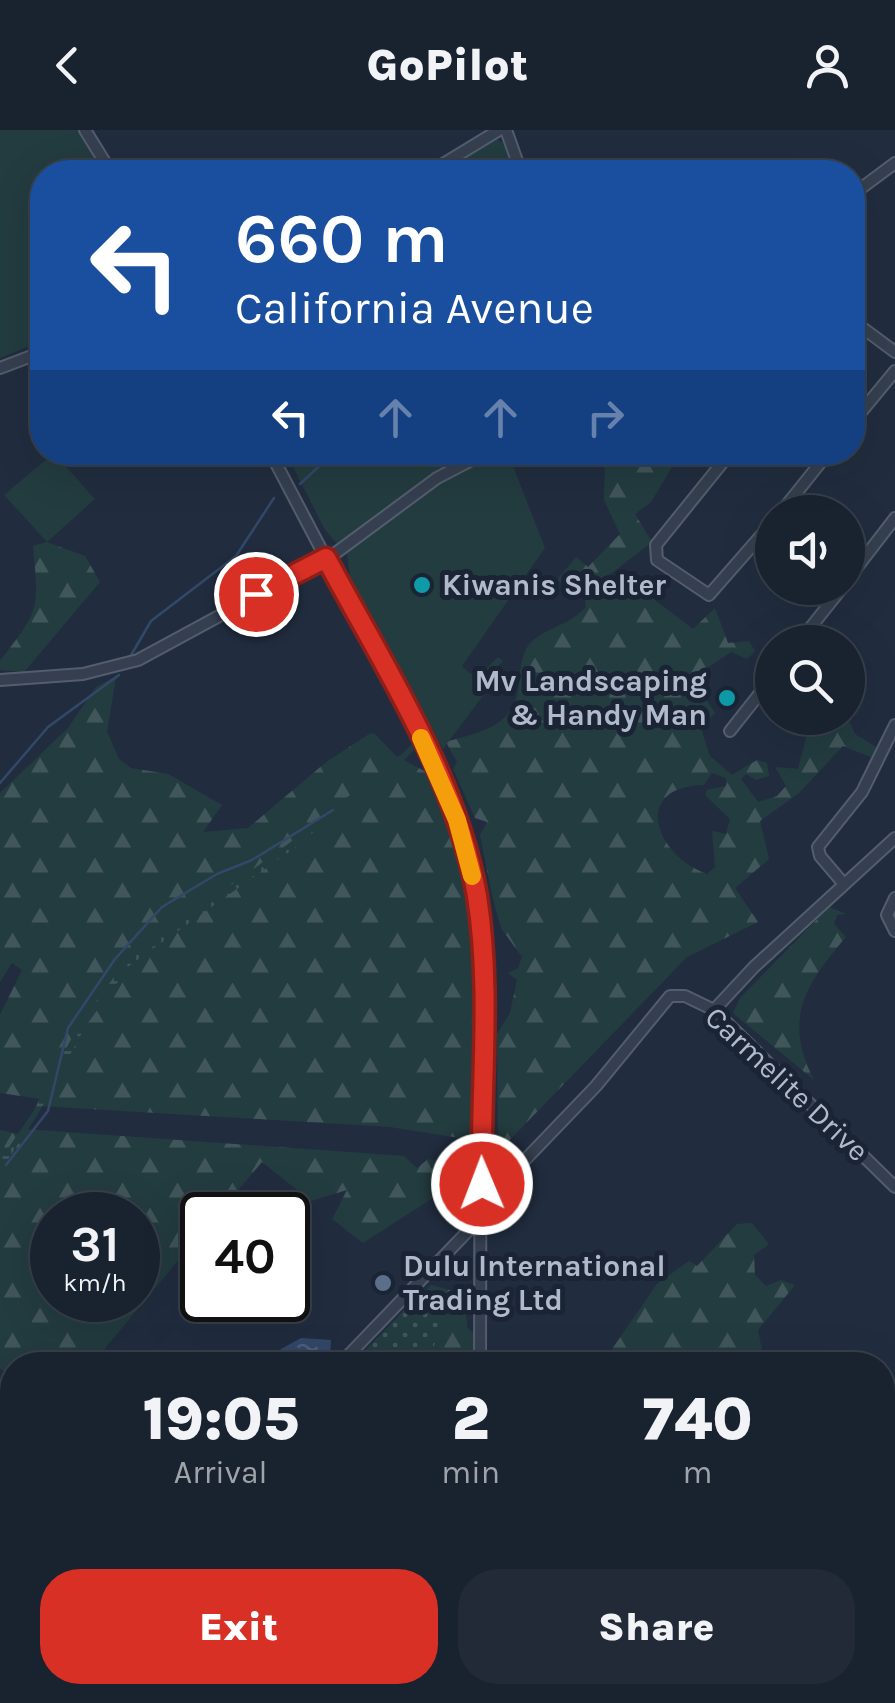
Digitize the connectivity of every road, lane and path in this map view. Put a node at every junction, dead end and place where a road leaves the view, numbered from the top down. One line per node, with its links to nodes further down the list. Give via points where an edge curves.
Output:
1 (85, 130): 3 (street)
2 (502, 130): 4 (street); 5 (street)
3 (104, 160)
4 (451, 160)
5 (516, 160)
6 (895, 163): 7 (street)
7 (865, 185)
8 (865, 330): 9 (street)
9 (895, 352)
10 (30, 357): 11 (street)
11 (0, 368)
12 (895, 371): 13 (street)
13 (865, 408)
14 (277, 465): 21 (street)
15 (462, 465): 21 (street)
16 (721, 465): 20 (street, via 654,550 657,560 708,595)
17 (818, 465): 18 (street)
18 (794, 495)
19 (895, 518): 22 (street)
20 (755, 541)
21 (326, 558): 25 (street, via 126,664); 35 (street, via 433,762 466,848 481,939)
22 (865, 558)
23 (828, 605): 24 (street)
24 (813, 625)
25 (0, 680)
26 (755, 699): 28 (street)
27 (895, 725): 30 (street, via 862,792 818,846)
28 (730, 731)
29 (895, 838): 30 (street)
30 (844, 883): 33 (street)
31 (895, 898): 32 (street, via 887,915)
32 (895, 932)
33 (714, 1010): 34 (street, Carmelite Drive); 35 (street, Carmelite Drive, via 685,996 659,1005)
34 (895, 1186)
35 (482, 1214): 36 (street); 37 (street)
36 (351, 1352)
37 (480, 1352)

